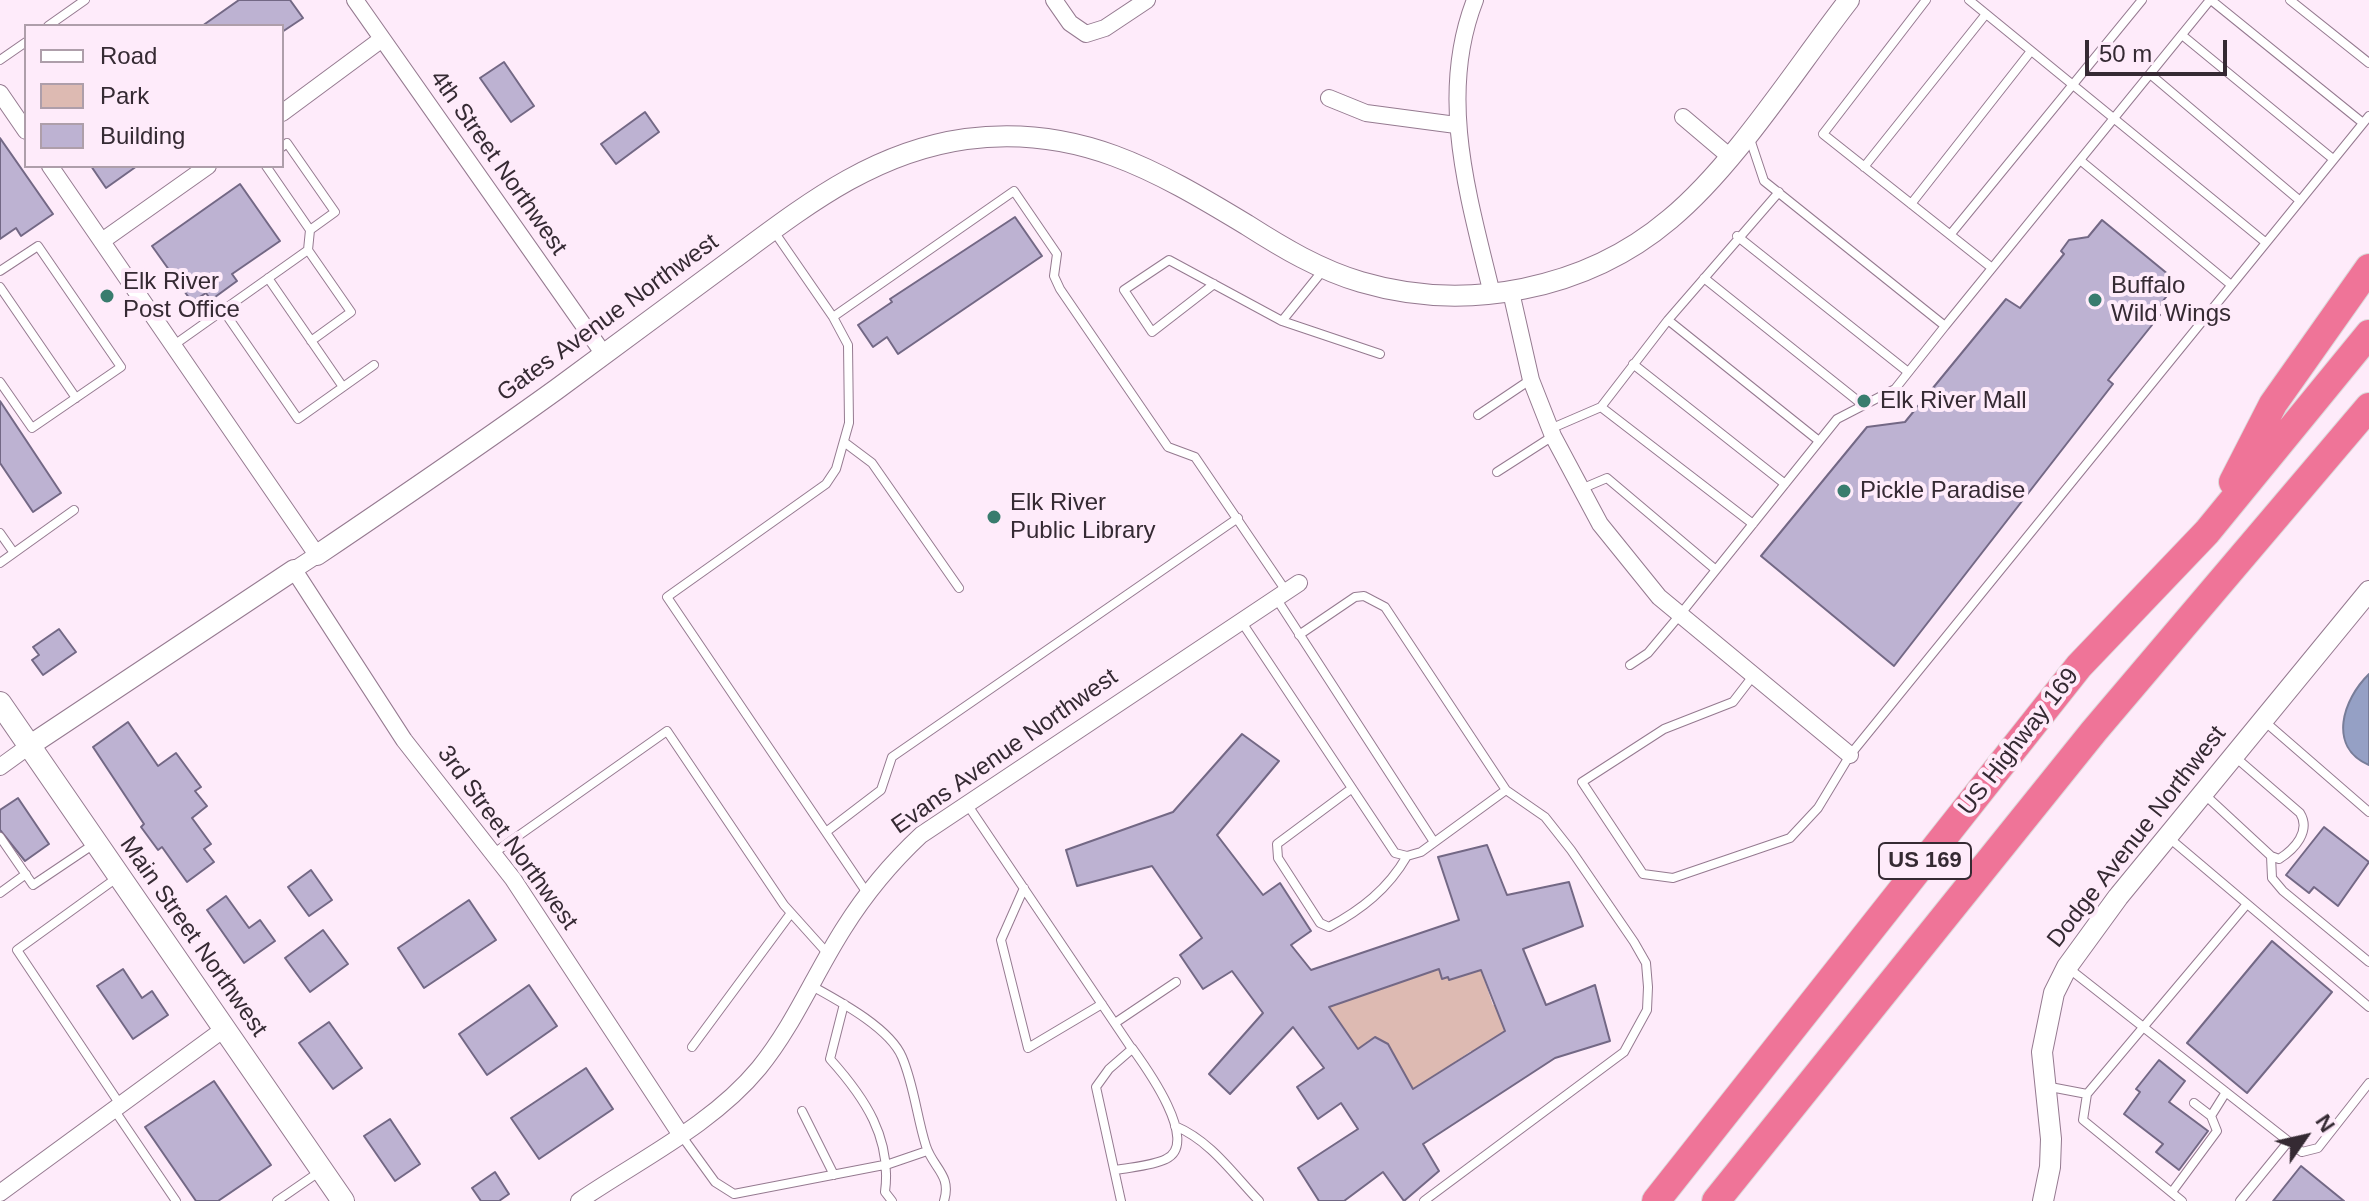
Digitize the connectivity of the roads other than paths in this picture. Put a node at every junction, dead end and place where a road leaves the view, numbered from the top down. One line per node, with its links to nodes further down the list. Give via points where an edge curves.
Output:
1 (85, 0): 13 (lane)
2 (355, 0): 15 (street, 4th Street Northwest)
3 (1054, 0): 4 (street, via 1070,23 1086,34 1105,28)
4 (1147, 0)
5 (1475, 0): 28 (street, via 1464,39)
6 (1849, 0): 30 (street, Gates Avenue Northwest)
7 (1926, 0): 35 (lane, via 1823,134)
8 (1969, 0): 12 (lane)
9 (2142, 0): 21 (lane)
10 (2211, 0): 14 (lane); 27 (lane)
11 (2290, 0): 19 (lane)
12 (1986, 14): 17 (lane); 35 (lane)
13 (51, 24)
14 (2182, 35): 20 (lane); 33 (lane)
15 (382, 39): 24 (street); 67 (street, 4th Street Northwest)
16 (24, 43): 18 (lane)
17 (2031, 51): 21 (lane); 41 (lane)
18 (0, 60)
19 (2369, 63)
20 (2150, 74): 26 (lane); 40 (lane)
21 (2074, 86): 26 (lane); 44 (lane)
22 (0, 93): 29 (street)
23 (1329, 98): 28 (street, via 1366,113)
24 (284, 112)
25 (1683, 117): 32 (street)
26 (2114, 118): 34 (lane); 47 (lane)
27 (2366, 120): 33 (lane)
28 (1456, 125): 58 (street)
29 (24, 128)
30 (1748, 131): 32 (street, Gates Avenue Northwest); 39 (lane, via 1764,181)
31 (284, 145): 42 (lane, via 335,212)
32 (1729, 156): 58 (street, Gates Avenue Northwest, via 1696,194 1640,241 1570,277)
33 (2333, 159): 40 (lane)
34 (2080, 160): 50 (lane); 56 (lane)
35 (1864, 167): 41 (lane)
36 (51, 168): 46 (street)
37 (205, 168): 46 (street)
38 (267, 168): 42 (lane)
39 (1779, 192): 45 (lane); 63 (lane)
40 (2299, 200): 47 (lane)
41 (1911, 204): 44 (lane)
42 (310, 230): 48 (lane)
43 (773, 230): 49 (street, Gates Avenue Northwest, via 857,173 939,144 1026,137 1121,155); 60 (lane); 67 (street, Gates Avenue Northwest)
44 (1950, 235): 50 (lane)
45 (1737, 236): 54 (lane); 71 (lane)
46 (102, 241): 66 (street)
47 (2265, 242): 56 (lane)
48 (308, 250): 53 (lane); 65 (lane, via 351,312)
49 (1325, 268): 58 (street, Gates Avenue Northwest, via 1358,281 1427,295); 62 (lane)
50 (1992, 268): 63 (lane)
51 (2369, 268): 90 (highway, via 2273,404)
52 (0, 271): 75 (lane, via 38,246 121,367)
53 (268, 278): 59 (lane); 65 (lane)
54 (1704, 278): 61 (lane); 76 (lane)
55 (1214, 284): 55 (lane, via 1169,260 1124,290 1152,332); 62 (lane)
56 (2230, 284): 109 (lane)
57 (0, 287): 75 (lane)
58 (1502, 293): 72 (street)
59 (223, 310): 66 (lane); 74 (lane, via 298,419)
60 (833, 317): 83 (lane, via 848,345 849,423); 88 (lane, via 1014,191 1057,254 1054,276 1060,289 1168,447 1195,457)
61 (1668, 320): 69 (lane); 82 (lane)
62 (1282, 321): 68 (lane)
63 (1945, 326): 71 (lane)
64 (2369, 334): 90 (highway, US Highway 169 / US 169)
65 (311, 341): 74 (lane)
66 (174, 345): 94 (street)
67 (603, 353): 94 (street, Gates Avenue Northwest)
68 (1380, 354)
69 (1633, 364): 77 (lane); 85 (lane)
70 (374, 365): 74 (lane)
71 (1908, 372): 76 (lane, via 1895,389)
72 (1531, 380): 79 (lane); 80 (street)
73 (0, 382): 75 (lane, via 32,428)
74 (343, 387)
75 (76, 398)
76 (1863, 405): 82 (lane, via 1837,419)
77 (1601, 407): 80 (lane); 89 (lane)
78 (2369, 407): 92 (highway, US 169)
79 (1478, 415)
80 (1551, 432): 84 (lane); 86 (street)
81 (2369, 438): 92 (highway)
82 (1819, 441): 85 (lane)
83 (844, 442): 98 (lane, via 872,463); 117 (lane, via 826,484 667,597)
84 (1497, 472)
85 (1785, 484): 89 (lane)
86 (1579, 490): 97 (lane, via 1607,478); 101 (street, via 1631,564)
87 (74, 510): 93 (lane)
88 (1238, 518): 99 (lane); 117 (lane, via 892,757 881,790)
89 (1753, 524): 97 (lane)
90 (2207, 532): 173 (highway, US Highway 169 / US 169, via 2079,666)
91 (0, 533): 93 (lane)
92 (2246, 552): 174 (highway, US 169, via 2094,731)
93 (14, 553): 95 (lane)
94 (317, 555): 96 (street)
95 (0, 563)
96 (294, 570): 108 (street); 122 (street, 3rd Street Northwest, via 404,740)
97 (1716, 570): 101 (lane)
98 (959, 588)
99 (1287, 591): 102 (street, Evans Avenue Northwest); 103 (lane)
100 (2369, 591): 107 (street, Dodge Avenue Northwest)
101 (1679, 616): 104 (lane, via 1648,653); 105 (street)
102 (1240, 621): 112 (lane); 115 (street, Evans Avenue Northwest)
103 (1299, 635): 113 (lane, via 1355,597 1385,607); 121 (lane)
104 (1630, 665)
105 (1753, 676): 109 (street); 109 (lane, via 1733,702 1664,729 1582,782 1643,874 1673,878 1790,838 1818,808)
106 (0, 703): 108 (main road, Main Street Northwest)
107 (2263, 719): 110 (street, Dodge Avenue Northwest); 116 (lane)
108 (29, 746): 111 (street); 120 (main road, Main Street Northwest)
109 (1850, 755)
110 (2234, 755): 114 (street, Dodge Avenue Northwest); 124 (lane, via 2305,821 2305,831 2285,855)
111 (0, 767)
112 (1351, 789): 123 (lane, via 1395,853); 123 (lane, via 1277,844 1278,858 1320,923 1329,927 1355,913 1395,878)
113 (1506, 790): 121 (lane); 172 (lane, via 1545,817 1634,942 1646,963 1647,1010 1624,1052)
114 (2203, 793): 118 (street, Dodge Avenue Northwest); 124 (lane)
115 (967, 803): 127 (lane); 129 (street, Evans Avenue Northwest, via 899,856)
116 (2369, 812)
117 (826, 832): 129 (lane)
118 (2167, 836): 130 (lane); 134 (street, Dodge Avenue Northwest)
119 (0, 837): 125 (lane)
120 (96, 842): 125 (lane, via 33,885); 126 (main road, Main Street Northwest)
121 (1434, 842): 123 (lane)
122 (494, 853): 131 (lane, via 667,731); 154 (street, 3rd Street Northwest)
123 (1407, 856)
124 (2271, 856): 133 (lane, via 2272,878 2278,885)
125 (26, 874): 128 (lane)
126 (119, 877): 142 (main road, Main Street Northwest); 150 (lane, via 17,950)
127 (1024, 888): 139 (lane); 139 (lane, via 1001,940 1028,1048)
128 (0, 893)
129 (868, 893): 132 (street, Evans Avenue Northwest)
130 (2247, 904): 137 (lane); 141 (lane)
131 (791, 913): 132 (lane); 143 (lane)
132 (829, 955): 136 (street, Evans Avenue Northwest)
133 (2369, 962)
134 (2067, 967): 141 (lane); 146 (street, Dodge Avenue Northwest, via 2046,1022)
135 (1176, 982): 140 (lane)
136 (812, 986): 138 (lane); 154 (street, Evans Avenue Northwest, via 759,1069)
137 (2367, 1001)
138 (844, 1004): 156 (lane, via 862,1014 901,1055); 157 (lane, via 830,1059 859,1091)
139 (1102, 1004): 140 (lane)
140 (1115, 1023): 144 (lane)
141 (2145, 1027): 147 (lane); 148 (lane)
142 (224, 1029): 150 (street); 158 (main road, Main Street Northwest)
143 (692, 1047)
144 (1132, 1048): 153 (lane, via 1153,1077); 159 (lane, via 1096,1087)
145 (2369, 1083): 155 (lane, via 2318,1148 2302,1152)
146 (2044, 1086): 148 (lane); 175 (street, Dodge Avenue Northwest, via 2051,1139)
147 (2226, 1092): 152 (lane); 155 (lane)
148 (2087, 1094): 161 (lane, via 2083,1120)
149 (2194, 1103): 152 (lane)
150 (116, 1105): 162 (street); 164 (lane)
151 (802, 1111): 160 (lane)
152 (2211, 1116): 161 (lane, via 2217,1131)
153 (1175, 1126): 159 (lane, via 1175,1150 1168,1159); 171 (lane, via 1211,1148)
154 (681, 1135): 160 (lane, via 715,1182 734,1194); 163 (street, Evans Avenue Northwest)
155 (2288, 1142): 177 (lane)
156 (927, 1151): 157 (lane); 169 (lane, via 943,1171 948,1188)
157 (889, 1164): 160 (lane); 168 (lane, via 885,1192)
158 (322, 1170): 165 (lane); 166 (main road, Main Street Northwest)
159 (1116, 1170): 170 (lane)
160 (834, 1175)
161 (2172, 1192): 176 (lane)
162 (0, 1193)
163 (602, 1195): 167 (street, Evans Avenue Northwest)
164 (176, 1201)
165 (277, 1201)
166 (343, 1201)
167 (579, 1201)
168 (892, 1201)
169 (944, 1201)
170 (1121, 1201)
171 (1259, 1201)
172 (1424, 1201)
173 (1656, 1201)
174 (1716, 1201)
175 (2043, 1201)
176 (2182, 1201)
177 (2240, 1201)

